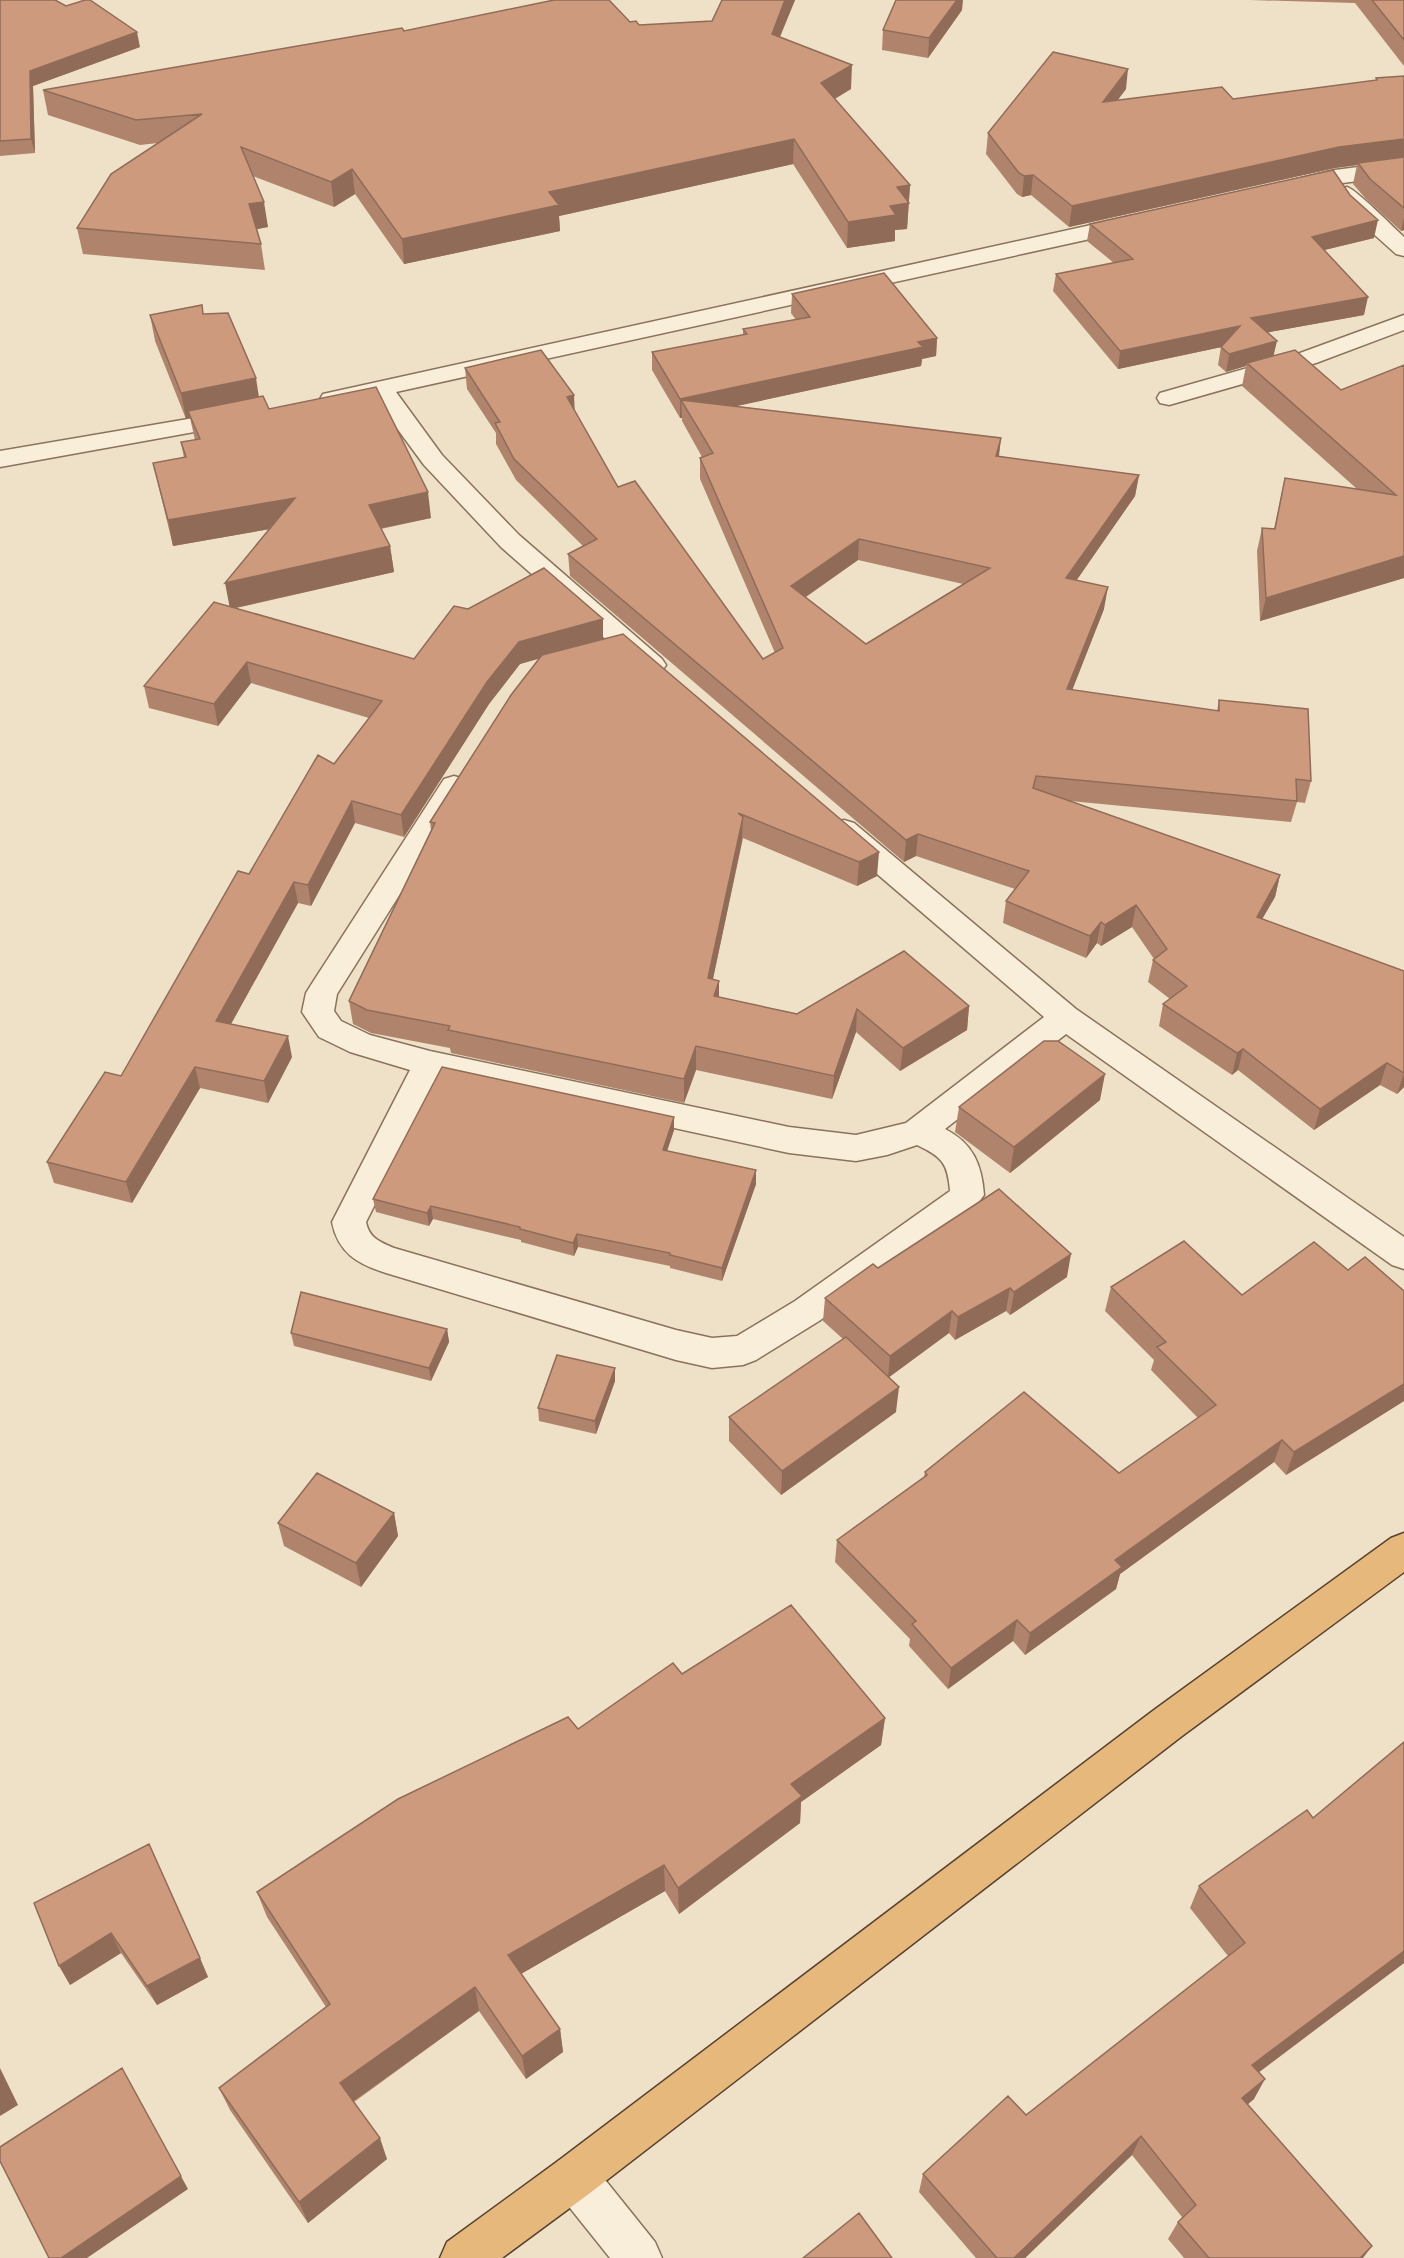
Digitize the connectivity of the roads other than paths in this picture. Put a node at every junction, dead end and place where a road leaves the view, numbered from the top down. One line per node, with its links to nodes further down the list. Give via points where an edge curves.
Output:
1 (1404, 168): 2 (street)
2 (1335, 177): 3 (street); 5 (street, via 1356,206)
3 (1266, 193)
4 (1153, 218): 7 (street)
5 (1404, 249)
6 (1404, 322): 8 (street, via 1308,358)
7 (381, 389): 9 (street); 12 (street, via 433,460 510,541)
8 (1169, 398)
9 (314, 403)
10 (258, 414): 11 (street)
11 (0, 459)
12 (629, 645): 13 (street); 14 (street)
13 (596, 653)
14 (671, 682)
15 (466, 766): 18 (street, via 322,993 318,1012 330,1029 361,1044)
16 (821, 810): 17 (street)
17 (1065, 1017): 19 (street); 20 (street)
18 (430, 1063): 19 (street, via 821,1145 856,1148); 19 (street, via 349,1222 351,1236 362,1249 712,1353 742,1350 807,1311 958,1205 967,1195 962,1159 947,1144)
19 (918, 1132)
20 (1404, 1255)
21 (1404, 1550): 22 (highway, via 1168,1723)
22 (574, 2177): 23 (highway); 24 (street)
23 (463, 2258)
24 (639, 2258)

